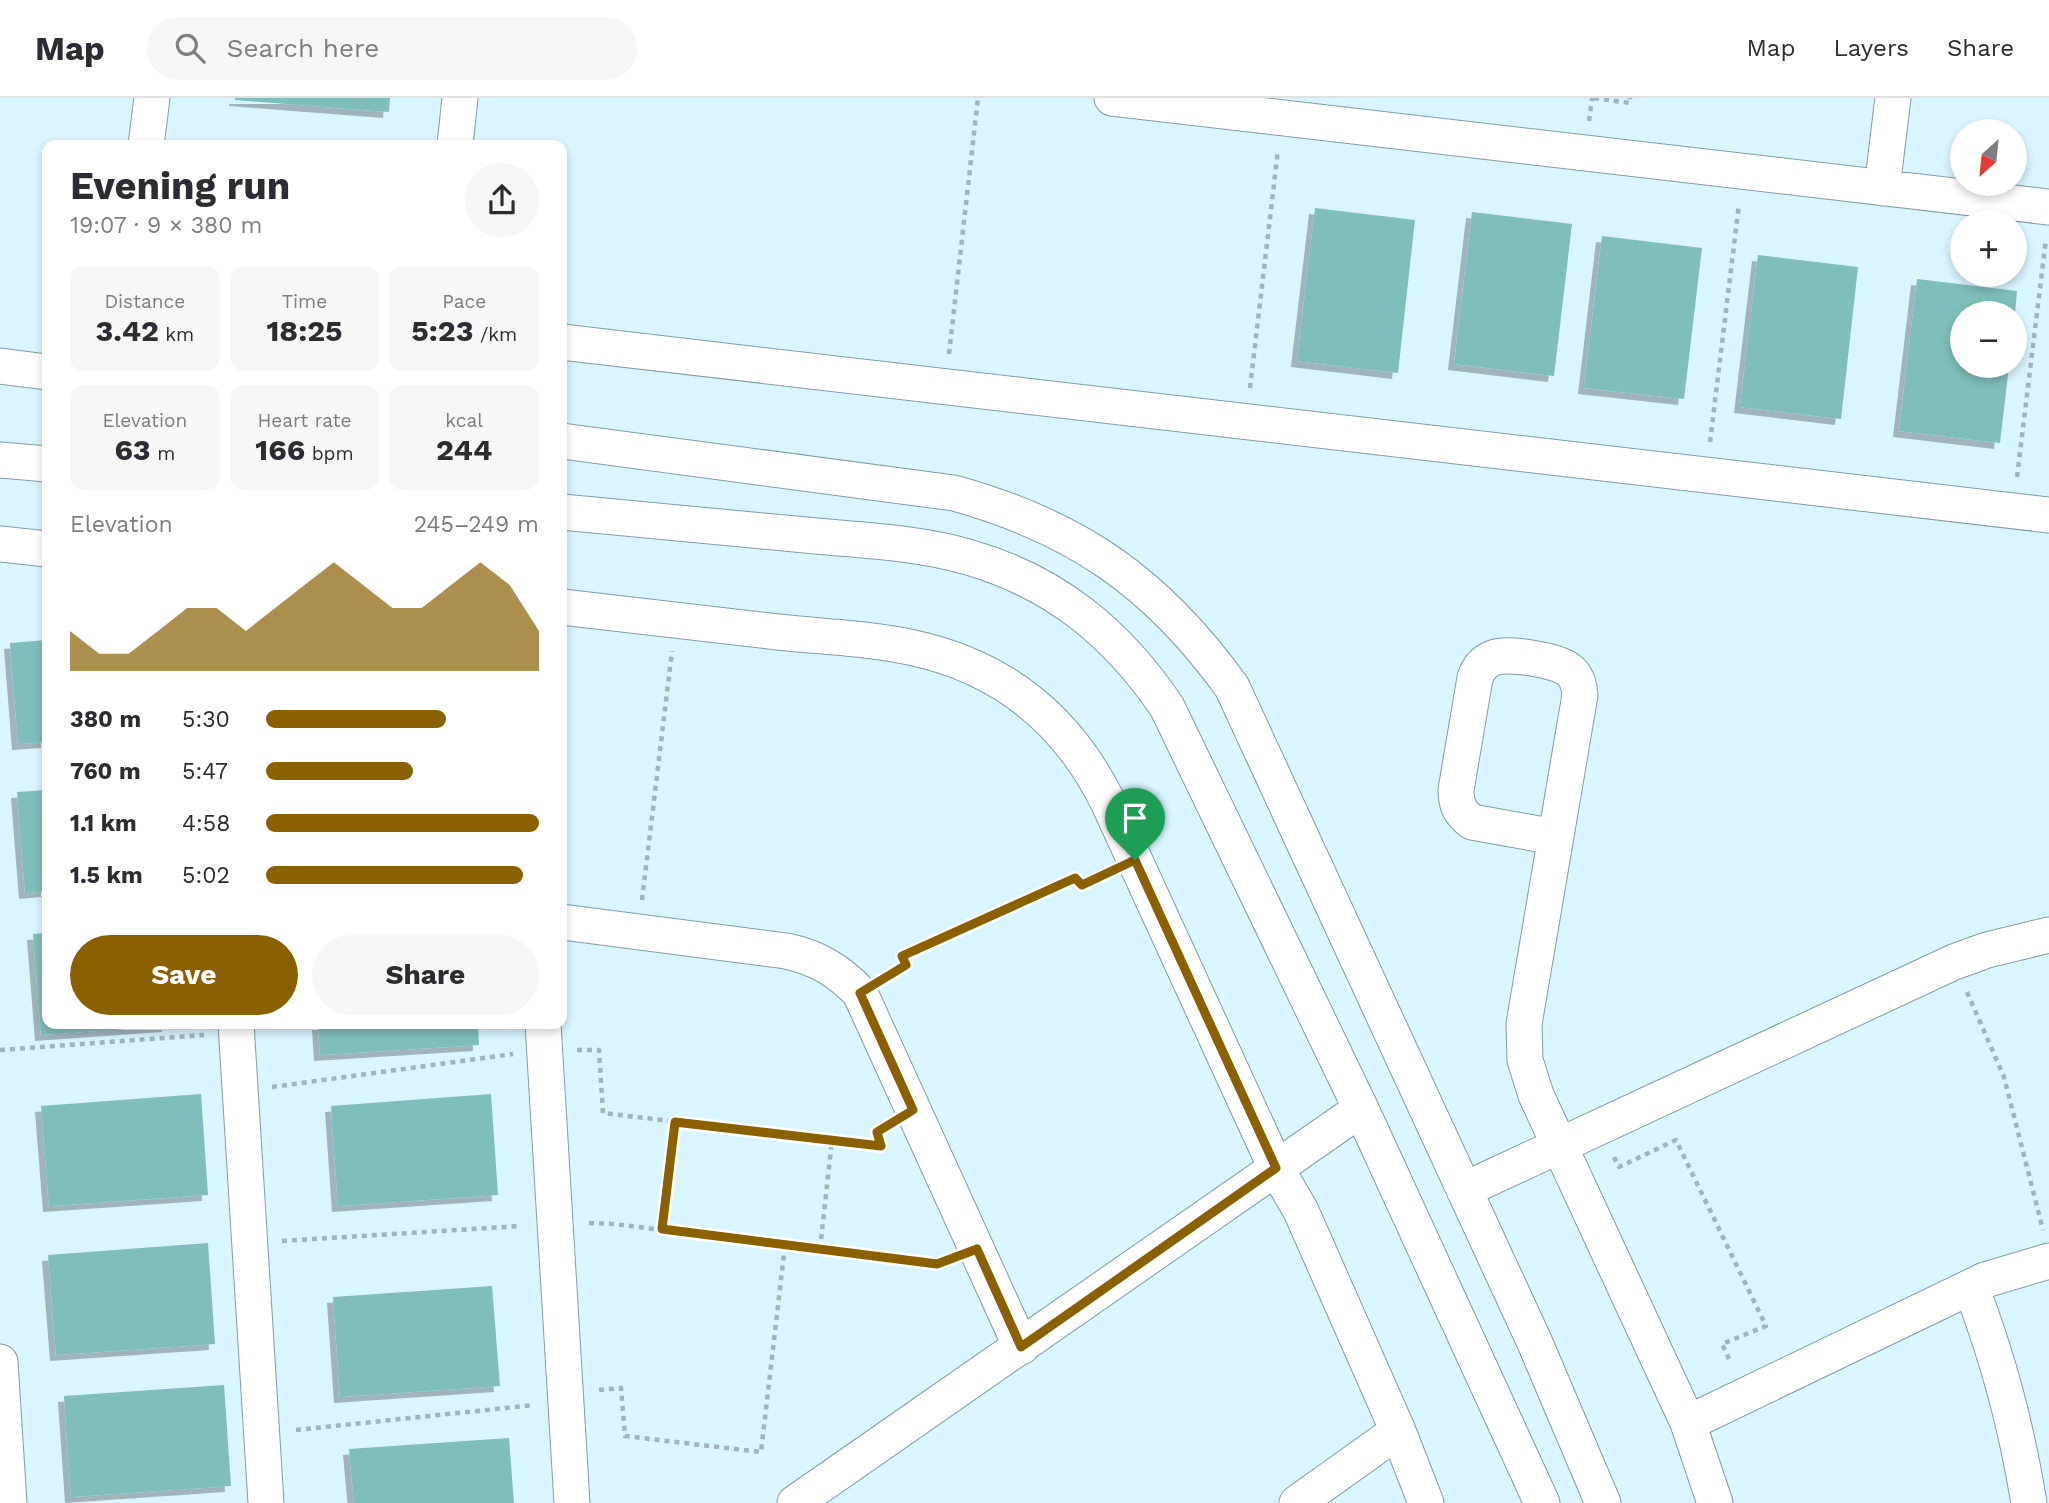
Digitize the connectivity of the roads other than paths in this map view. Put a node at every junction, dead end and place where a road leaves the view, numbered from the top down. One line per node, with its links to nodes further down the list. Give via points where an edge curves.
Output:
1 (152, 98): 6 (street)
2 (460, 98): 7 (street)
3 (1112, 98): 5 (street)
4 (1893, 98): 8 (street)
5 (1186, 102): 8 (street, via 1282,118)
6 (147, 140)
7 (456, 140)
8 (1882, 188): 9 (street)
9 (2048, 219)
10 (567, 343): 18 (street)
11 (0, 366): 12 (street)
12 (41, 371): 13 (street)
13 (0, 382)
14 (567, 442): 30 (street, via 954,493 1034,519 1071,537 1143,586 1206,650 1232,687)
15 (0, 460): 16 (street)
16 (42, 464)
17 (567, 513): 27 (street, via 931,549 1002,568 1077,609 1122,649 1167,707)
18 (2049, 515)
19 (0, 544): 20 (street)
20 (42, 548)
21 (567, 608): 29 (street, via 914,648 974,668 1027,700 1074,745 1094,774)
22 (1555, 837): 22 (street, via 1579,686 1559,664 1494,657 1478,669 1475,678 1456,790 1458,808 1472,822); 28 (street, via 1523,1042 1529,1078)
23 (567, 923): 33 (street, via 802,954 833,969 860,993)
24 (2049, 935): 28 (street, via 1954,962)
25 (236, 1029): 38 (street)
26 (544, 1037): 39 (street)
27 (1361, 1109): 29 (street); 43 (street)
28 (1561, 1146): 30 (street); 35 (street)
29 (1276, 1168): 33 (street); 36 (street, via 1301,1212)
30 (1464, 1190): 44 (street)
31 (2047, 1249): 32 (street, via 2018,1269)
32 (1971, 1287): 35 (street); 46 (street, via 2006,1390)
33 (1021, 1347): 40 (street)
34 (0, 1362): 37 (street)
35 (1688, 1423): 45 (street)
36 (1398, 1431): 41 (street); 42 (street)
37 (9, 1503)
38 (265, 1503)
39 (572, 1503)
40 (795, 1503)
41 (1297, 1503)
42 (1426, 1503)
43 (1542, 1503)
44 (1603, 1503)
45 (1714, 1503)
46 (2029, 1503)

